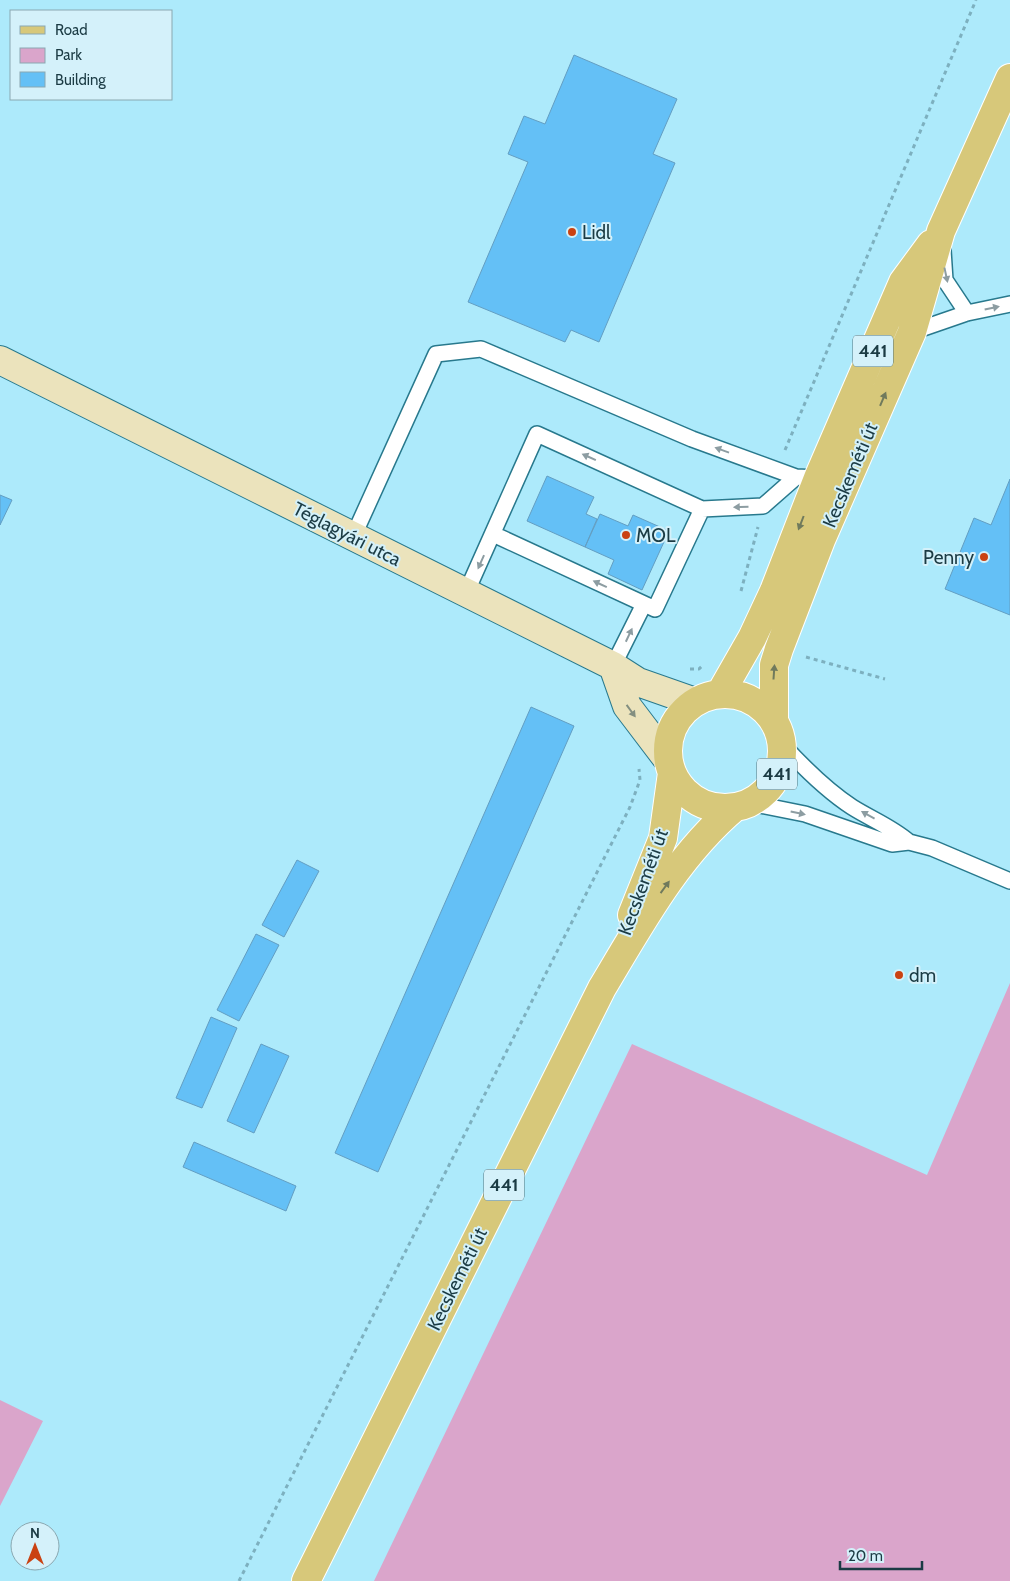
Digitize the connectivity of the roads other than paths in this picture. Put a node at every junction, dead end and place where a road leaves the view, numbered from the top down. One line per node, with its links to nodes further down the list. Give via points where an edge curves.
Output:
1 (1010, 78): 2 (main road, Kecskeméti út / 441)
2 (941, 231): 4 (lane, one-way to 4, via 945,280); 5 (main road, Kecskeméti út / 441); 7 (main road, Kecskeméti út / 441, via 904,282)
3 (1010, 304): 4 (lane, one-way to 3)
4 (967, 313): 5 (lane)
5 (912, 332): 15 (main road, Kecskeméti út / 441, one-way to 5, via 774,665 779,649 822,540)
6 (0, 360): 10 (street, Téglagyári utca)
7 (807, 478): 8 (lane, one-way to 8, via 763,506); 10 (lane, one-way to 10, via 692,439 481,349 436,354); 14 (main road, Kecskeméti út / 441, one-way to 14, via 774,591 752,638)
8 (702, 509): 9 (lane, one-way to 9, via 537,434); 12 (lane, via 655,609)
9 (493, 534): 11 (lane, one-way to 11); 12 (lane, one-way to 9)
10 (353, 537): 11 (street, Téglagyári utca)
11 (466, 593): 13 (street, Téglagyári utca)
12 (644, 604): 13 (lane, one-way to 12)
13 (613, 666): 14 (street, Téglagyári utca, via 638,682); 16 (street, one-way to 16, via 626,706)
14 (707, 698): 15 (main road, via 745,697 756,703); 16 (main road, Kecskeméti út / 441, via 676,721 671,733)
15 (778, 732): 17 (main road, Kecskeméti út / 441, via 783,756 776,779 760,796); 18 (lane, one-way to 15, via 898,832 843,800 800,764)
16 (670, 766): 17 (main road, 441, via 683,789 698,801 710,806); 20 (main road, Kecskeméti út / 441, via 662,838)
17 (743, 805): 18 (lane, one-way to 18, via 805,814 892,844); 20 (main road, Kecskeméti út / 441, one-way to 17, via 668,882 711,828)
18 (909, 842): 19 (lane, via 932,848)
19 (1010, 881)
20 (602, 988): 21 (main road, Kecskeméti út / 441)
21 (306, 1581)

